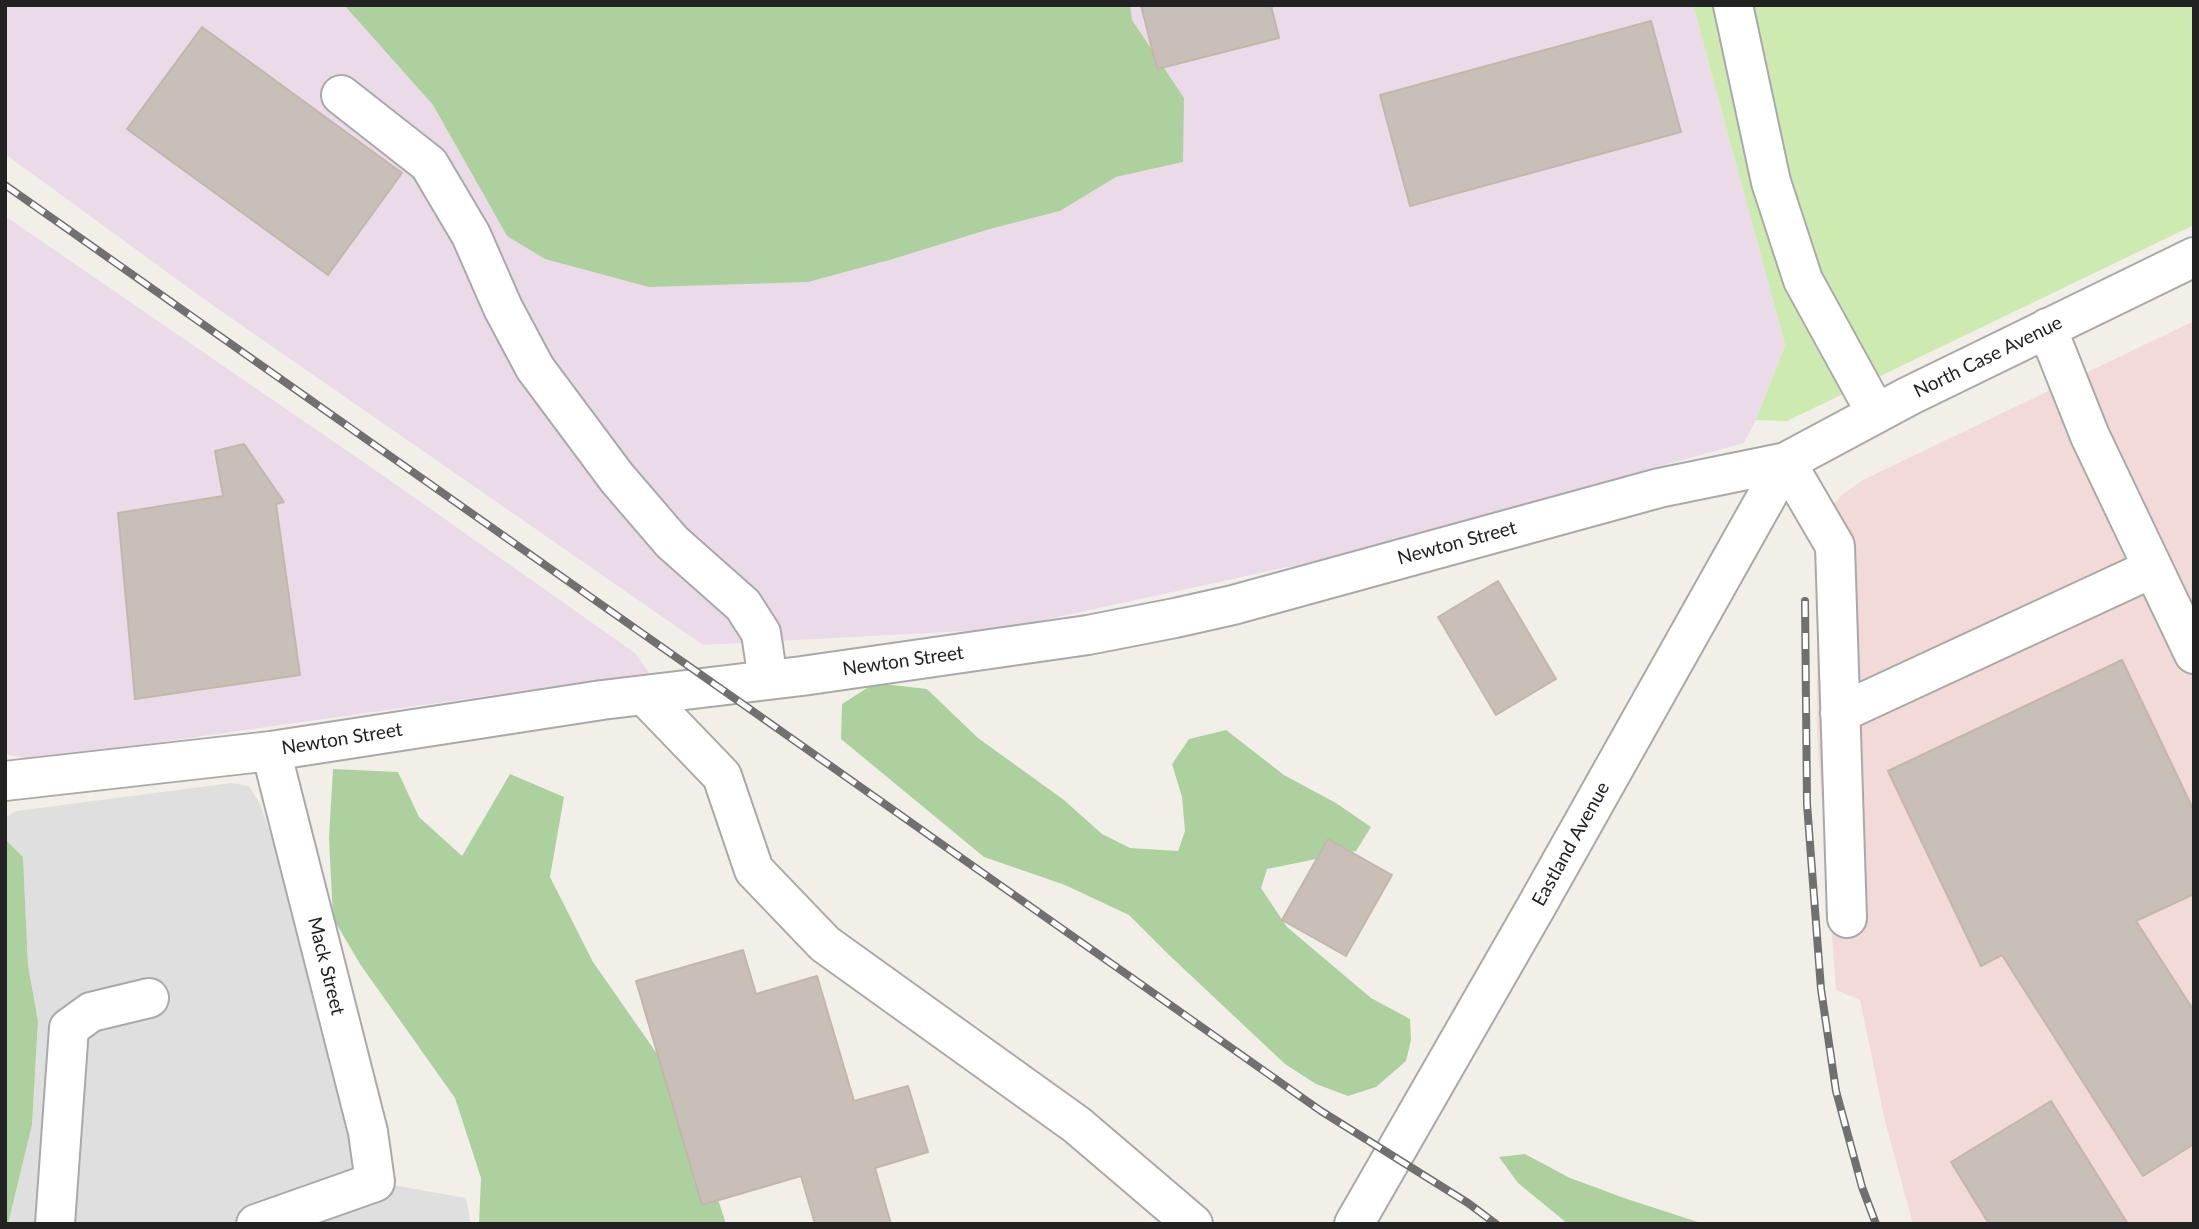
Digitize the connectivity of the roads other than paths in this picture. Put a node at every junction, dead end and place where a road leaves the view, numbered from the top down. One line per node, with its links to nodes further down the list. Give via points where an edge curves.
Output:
1 (1733, 5): 5 (street, via 1771,182 1804,280)
2 (341, 95): 9 (street, via 429,164 471,235 535,368 617,478 672,542 743,605 761,633)
3 (2194, 257): 4 (street, North Case Avenue)
4 (2047, 328): 5 (street, North Case Avenue); 7 (street, via 2090,436)
5 (1876, 413): 6 (street, North Case Avenue)
6 (1786, 462): 9 (street, Newton Street, via 1660,488 1175,618 1088,635); 11 (street, via 1835,546); 19 (street, Eastland Avenue)
7 (2152, 568): 8 (street); 11 (street)
8 (2194, 654)
9 (768, 680): 10 (street, Newton Street)
10 (643, 695): 12 (street, Newton Street); 18 (street, via 722,776 754,870 825,944 1077,1125)
11 (1840, 713): 14 (street)
12 (271, 751): 13 (street, Newton Street); 17 (street, Mack Street, via 368,1132 375,1182)
13 (5, 781)
14 (1847, 918)
15 (149, 998): 16 (street, via 91,1012 69,1028)
16 (55, 1224)
17 (256, 1224)
18 (1193, 1224)
19 (1354, 1224)

